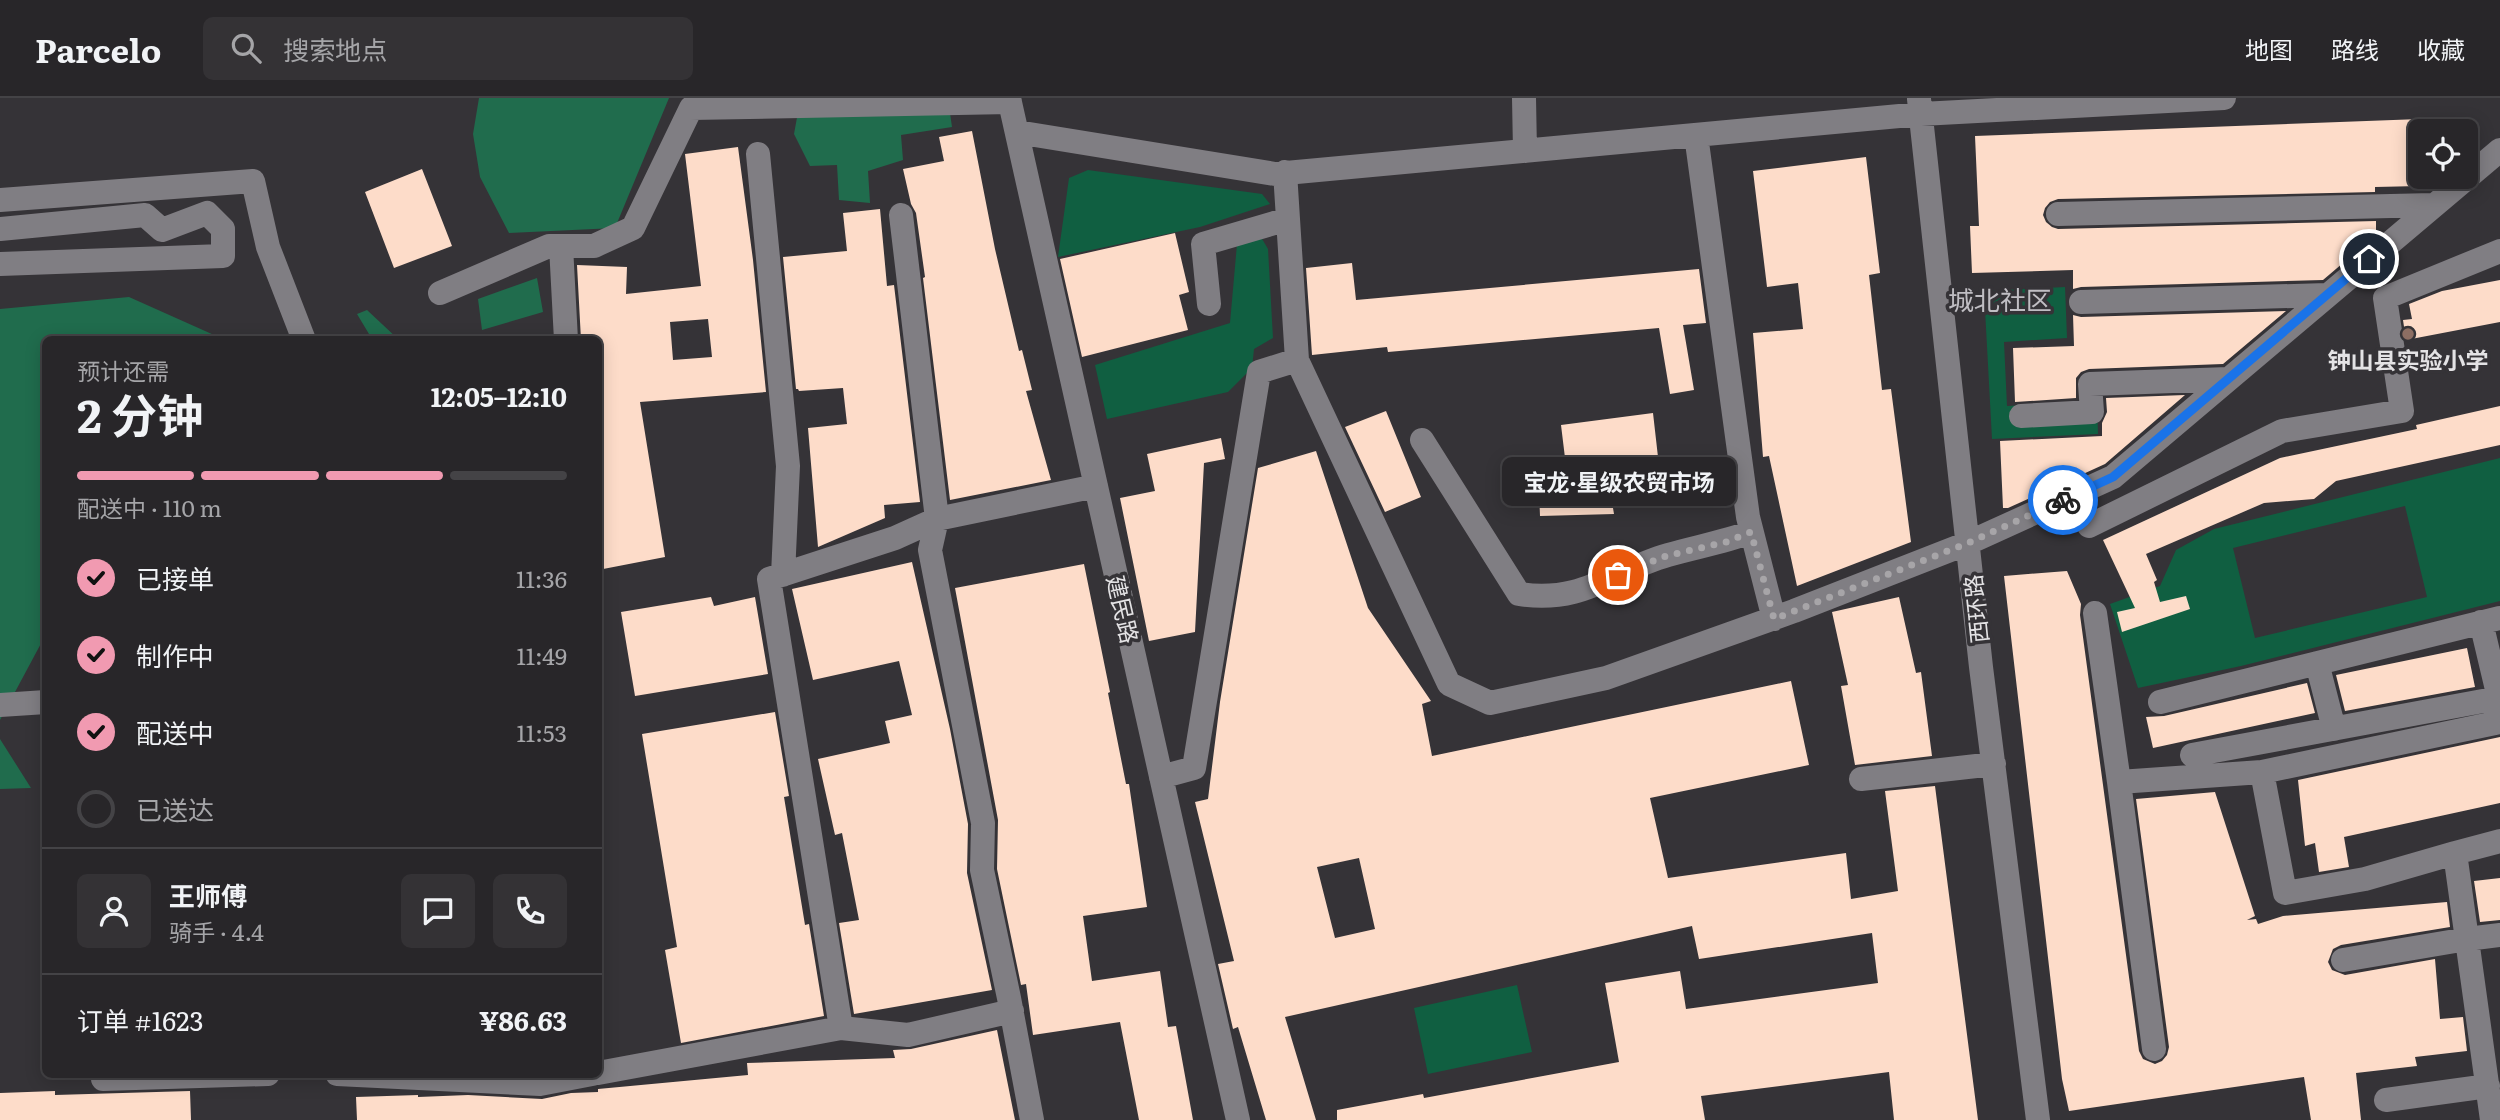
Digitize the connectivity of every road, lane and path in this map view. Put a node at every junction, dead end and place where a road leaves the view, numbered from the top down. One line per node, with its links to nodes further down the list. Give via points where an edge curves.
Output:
1 (1524, 98): 9 (street)
2 (2224, 98): 4 (street)
3 (1009, 100): 6 (street, 建民路); 20 (street, via 691,108 633,228 594,246)
4 (2004, 104): 5 (street)
5 (1920, 106): 7 (street); 37 (street, 西环路)
6 (1017, 132): 11 (street); 33 (street, 建民路)
7 (1696, 135): 9 (street); 36 (street)
8 (2500, 150): 13 (street)
9 (1525, 151): 11 (street)
10 (758, 154): 38 (street, via 788,467)
11 (1285, 172): 16 (street)
12 (0, 200): 17 (street, via 253,181)
13 (2433, 205): 14 (street); 24 (street)
14 (2058, 214)
15 (901, 215): 34 (street)
16 (1288, 219): 26 (street, via 1203,244); 29 (street)
17 (263, 225): 19 (street); 27 (street)
18 (0, 229): 19 (street, via 145,215 162,230 207,213)
19 (223, 229): 22 (street, via 223,256)
20 (561, 246): 23 (street, via 549,246); 28 (street)
21 (2500, 251): 35 (street, via 2385,298 2402,411 2282,431)
22 (0, 264)
23 (440, 293)
24 (2327, 295): 25 (street); 30 (street)
25 (2081, 302)
26 (1209, 304)
27 (302, 336)
28 (566, 336)
29 (1297, 360): 40 (street, via 1449,684 1490,703 1606,678); 51 (street, via 1259,372 1194,768)
30 (2228, 379): 31 (street, via 2091,384 2092,412); 37 (street, via 2113,477)
31 (2021, 416)
32 (1422, 440): 36 (street, via 1519,594 1582,592 1666,556)
33 (1096, 486): 34 (street); 51 (street, 建民路)
34 (937, 519): 38 (street, via 895,538); 59 (street, via 930,550 984,822 982,870)
35 (2089, 526)
36 (1751, 532): 40 (street)
37 (1968, 543): 40 (street); 49 (street, 西环路)
38 (783, 575): 60 (street, via 769,579)
39 (2095, 613): 53 (street)
40 (1774, 619)
41 (2491, 620): 42 (street); 47 (street, via 2499,698)
42 (2317, 663): 44 (street); 47 (street)
43 (42, 702): 45 (street)
44 (2160, 702)
45 (0, 705)
46 (2500, 722): 50 (street)
47 (2334, 729): 48 (street)
48 (2192, 755)
49 (1994, 764): 52 (street); 71 (street, 西环路)
50 (2263, 772): 53 (street); 55 (street, via 2285,893 2365,879)
51 (1161, 777): 70 (street, 建民路)
52 (1861, 779)
53 (2119, 782): 61 (street)
54 (2500, 841): 55 (street)
55 (2455, 853): 57 (street)
56 (2500, 935): 57 (street)
57 (2467, 939): 58 (street); 67 (street)
58 (2343, 960)
59 (1012, 1011): 60 (street, via 908,1035); 69 (street)
60 (841, 1028): 62 (street)
61 (2154, 1049)
62 (602, 1072)
63 (136, 1078): 66 (street)
64 (418, 1078): 65 (street, via 540,1084)
65 (571, 1078)
66 (103, 1079)
67 (2488, 1086): 68 (street); 72 (street)
68 (2386, 1100)
69 (1031, 1120)
70 (1238, 1120)
71 (2038, 1120)
72 (2492, 1120)

